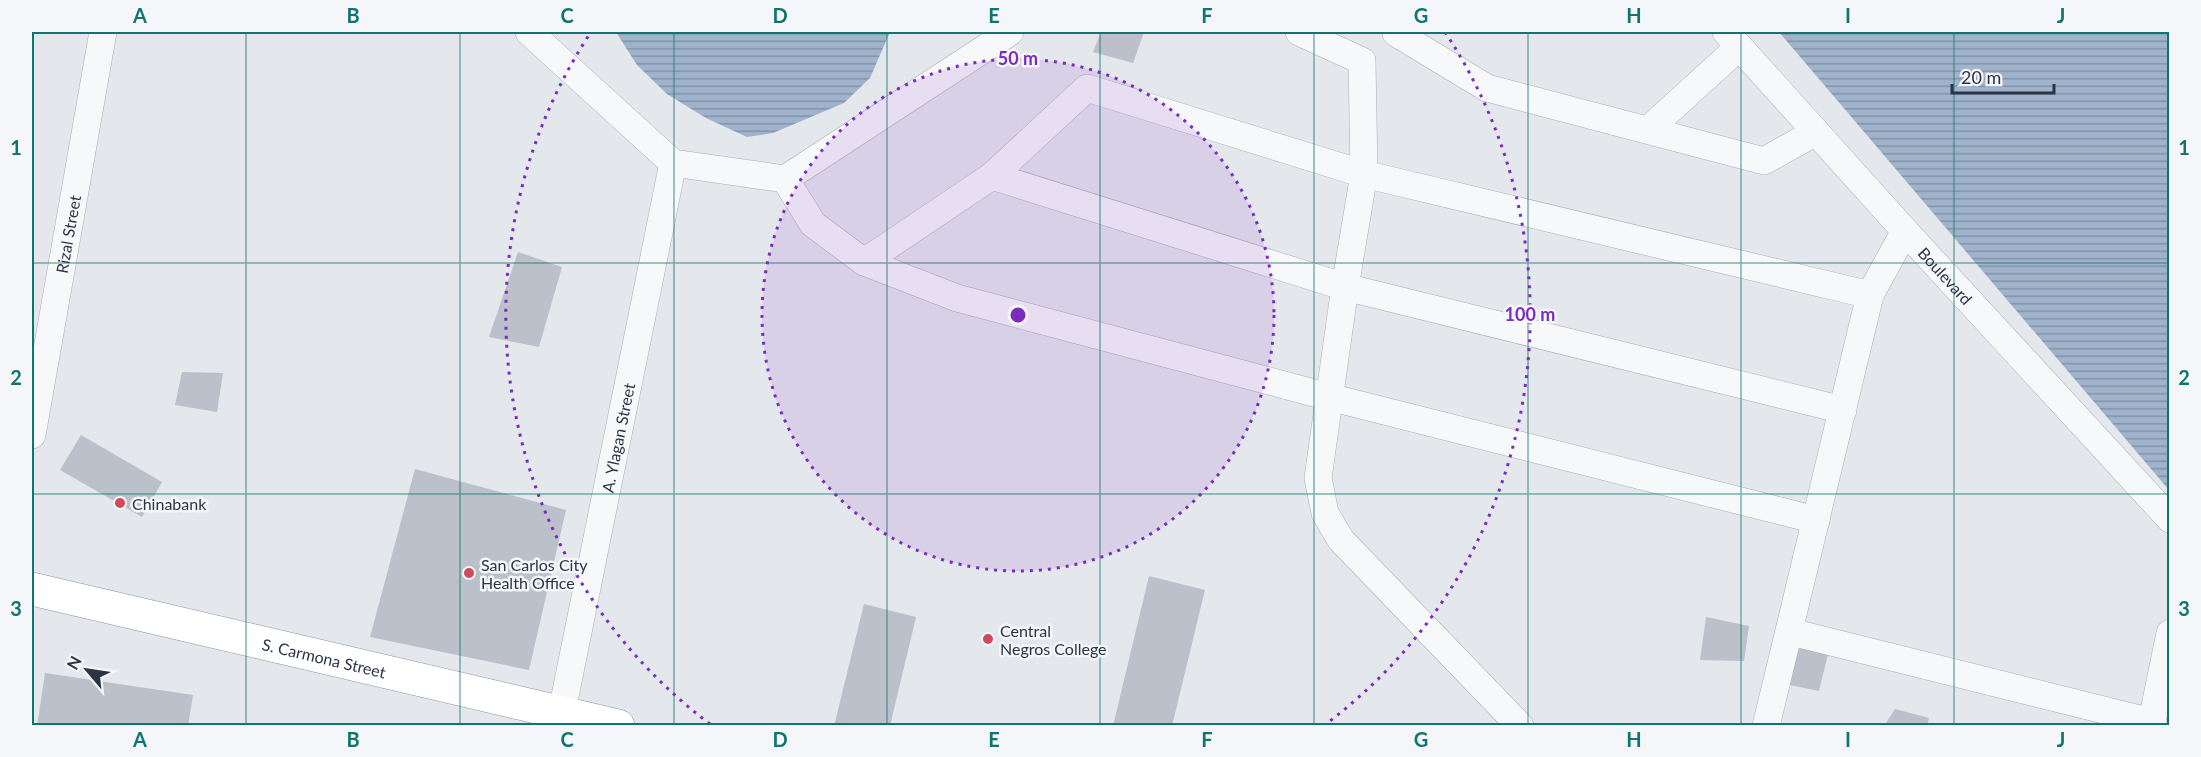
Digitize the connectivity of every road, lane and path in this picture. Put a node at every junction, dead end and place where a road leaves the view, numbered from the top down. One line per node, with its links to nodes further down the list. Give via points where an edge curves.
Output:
1 (103, 32): 20 (street, Rizal Street)
2 (529, 32): 10 (street)
3 (1010, 32): 13 (street)
4 (1299, 32): 7 (street)
5 (1397, 32): 7 (street); 8 (street, via 1487,88)
6 (1733, 39): 8 (street); 9 (street, Boulevard)
7 (1362, 60): 11 (street)
8 (1649, 129): 9 (street, via 1764,161)
9 (1816, 132): 14 (street, Boulevard)
10 (673, 163): 13 (street); 26 (street, A. Ylagan Street)
11 (1364, 174): 12 (street, via 1086,88); 16 (street); 17 (street)
12 (992, 176): 15 (street); 16 (street)
13 (785, 179): 15 (street, via 813,224)
14 (1905, 231): 17 (street); 21 (street, Boulevard)
15 (864, 262): 18 (street, via 957,298)
16 (1345, 287): 18 (street); 19 (street)
17 (1870, 296): 19 (street)
18 (1329, 398): 22 (street); 29 (street, via 1318,478 1325,513 1341,540)
19 (1843, 410): 22 (street)
20 (32, 435)
21 (2169, 519)
22 (1816, 520): 24 (street)
23 (32, 589): 26 (highway, S. Carmona Street)
24 (1791, 632): 27 (street); 30 (street)
25 (2169, 633): 27 (street)
26 (562, 711): 28 (highway, S. Carmona Street)
27 (2151, 724)
28 (618, 726)
29 (1520, 726)
30 (1766, 726)

